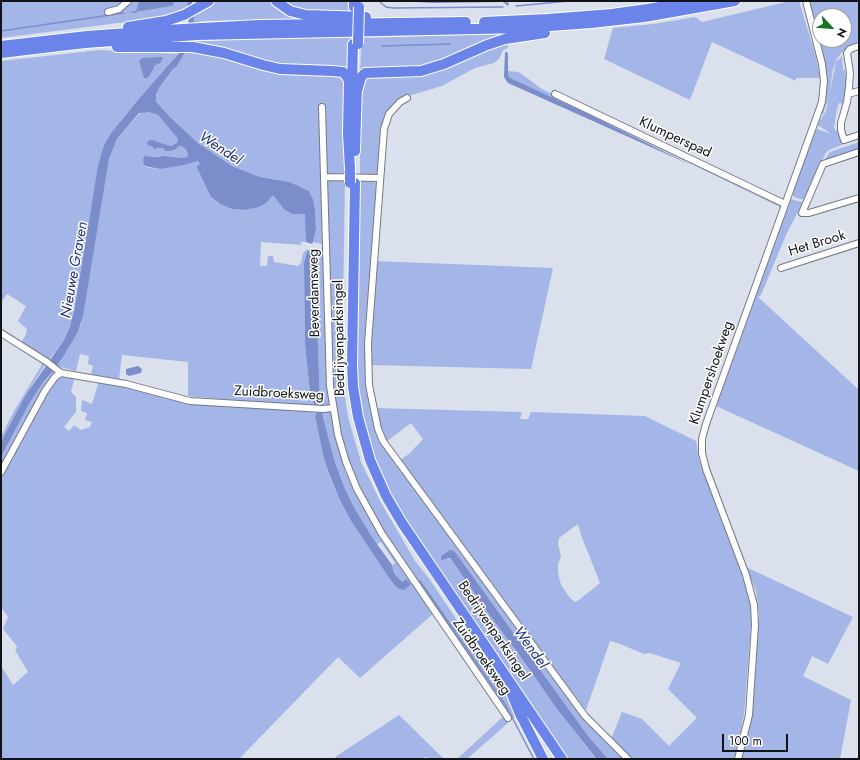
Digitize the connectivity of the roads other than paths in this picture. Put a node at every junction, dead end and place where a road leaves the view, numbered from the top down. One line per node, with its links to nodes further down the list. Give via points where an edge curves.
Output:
1 (128, 1): 8 (street, via 119,9)
2 (209, 1): 12 (highway, via 184,15 166,21 132,26)
3 (276, 1): 9 (highway, via 290,11 306,15 380,18)
4 (695, 1): 9 (highway, via 648,9 548,19)
5 (735, 1): 10 (highway, via 667,14)
6 (806, 1): 29 (street, Klumpershoekweg, via 822,64 823,93)
7 (357, 4): 13 (highway, Bedrijvenparksingel, bridge)
8 (108, 12)
9 (424, 23): 11 (highway, via 274,25)
10 (591, 23): 11 (highway, via 522,28); 17 (highway, via 505,39 421,71 365,73 361,77)
11 (198, 31): 12 (highway)
12 (86, 39): 14 (highway); 16 (highway); 25 (highway, via 114,47 193,47 280,69 339,71 345,74 348,81 348,133)
13 (356, 44): 17 (highway, Bedrijvenparksingel); 25 (highway, Bedrijvenparksingel)
14 (1, 46)
15 (859, 46): 20 (street, via 847,53 850,79)
16 (1, 54)
17 (357, 91): 25 (highway, Bedrijvenparksingel)
18 (859, 91): 20 (street)
19 (555, 94): 29 (street, Klumperspad)
20 (848, 94): 23 (street, via 841,130 844,140)
21 (407, 98): 27 (street, via 395,106 386,118)
22 (322, 107): 26 (street, Beverdamsweg)
23 (859, 135)
24 (859, 152): 28 (street, via 823,164 802,213 809,214)
25 (352, 176): 36 (highway, Bedrijvenparksingel, via 347,372 351,408 360,444 391,513); 40 (highway, Bedrijvenparksingel, via 353,387 370,460 386,496 402,523)
26 (324, 177): 27 (street); 34 (street, Beverdamsweg, via 329,366)
27 (380, 178): 41 (street, via 368,335 369,385 378,429 383,440 585,716)
28 (859, 198)
29 (785, 204): 42 (street, Klumpershoekweg, via 702,439 706,469 751,589 754,605 749,715)
30 (859, 244): 31 (street, Het Brook)
31 (781, 268)
32 (1, 333): 33 (street)
33 (59, 371): 34 (street, Zuidbroeksweg, via 126,384 190,401); 35 (street, via 45,391)
34 (333, 408): 37 (street, Zuidbroeksweg, via 346,462 367,509)
35 (1, 472)
36 (511, 692): 38 (highway); 39 (highway, Bedrijvenparksingel)
37 (508, 718)
38 (543, 759)
39 (556, 759)
40 (563, 759)
41 (628, 759)
42 (738, 759)

